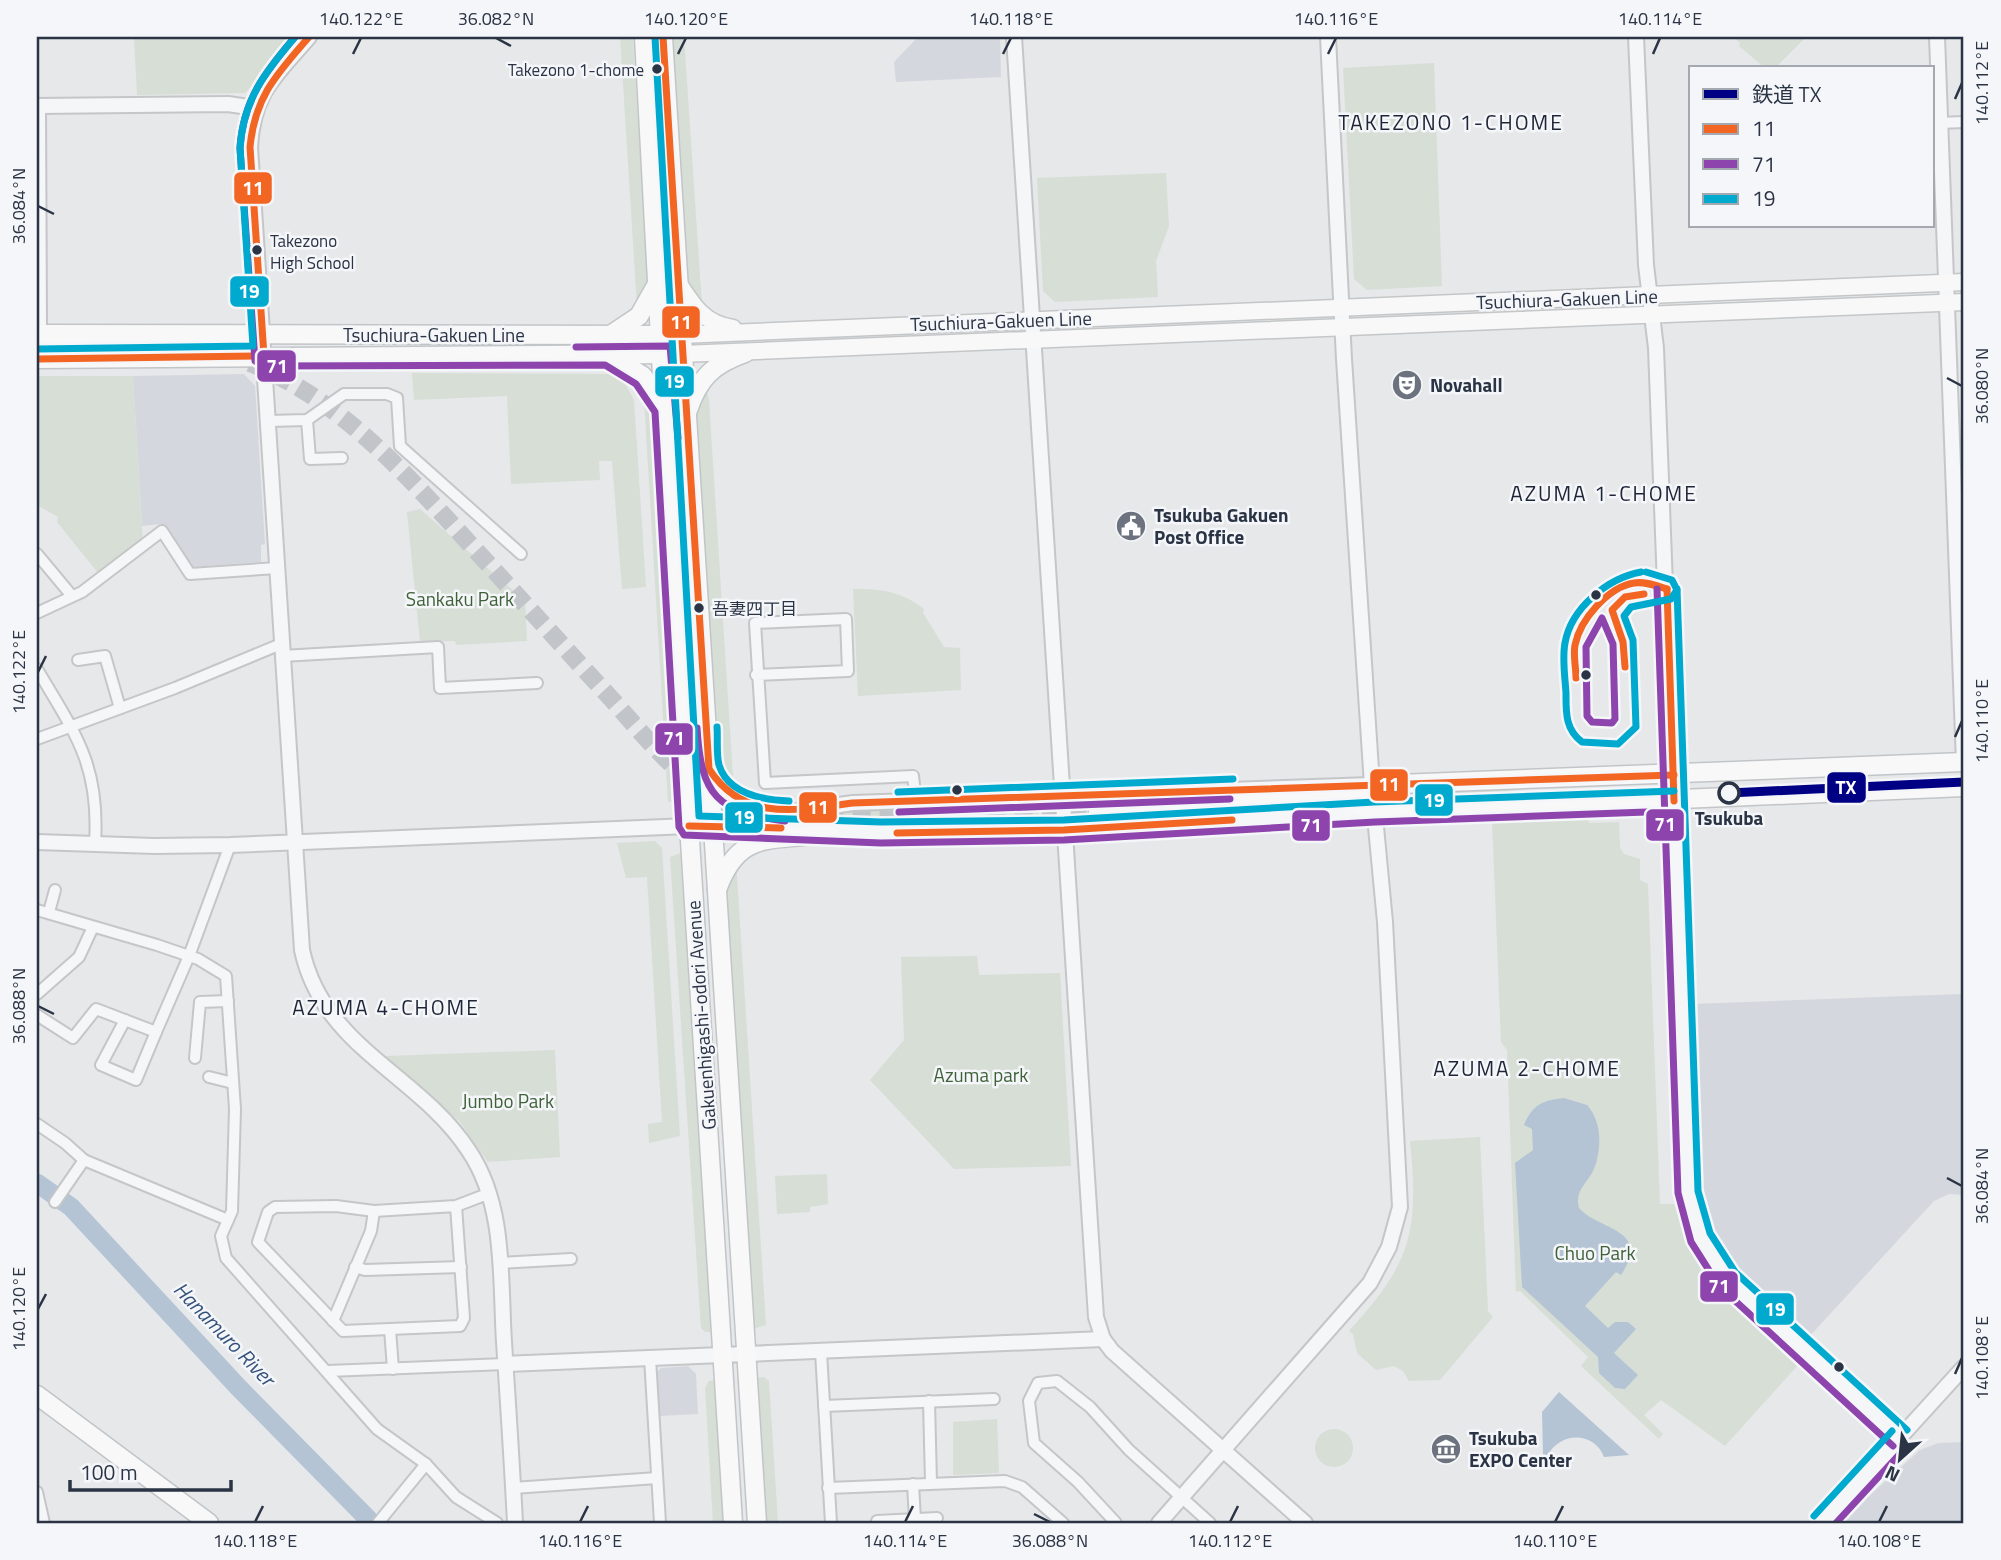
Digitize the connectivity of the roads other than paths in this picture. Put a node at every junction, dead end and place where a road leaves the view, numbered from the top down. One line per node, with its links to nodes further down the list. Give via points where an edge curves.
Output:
1 (309, 37): 9 (street, via 263,90)
2 (644, 37): 12 (main road)
3 (663, 37): 13 (main road)
4 (1014, 37): 21 (street)
5 (1328, 37): 19 (street)
6 (1636, 37): 16 (street)
7 (1937, 37): 11 (street)
8 (38, 106): 9 (street, via 228,104); 26 (street)
9 (255, 108): 24 (street, via 250,147)
10 (1964, 122): 11 (street)
11 (1939, 123): 15 (street)
12 (659, 281): 27 (main road); 28 (main road, via 639,316)
13 (677, 281): 23 (main road, via 710,321); 27 (main road)
14 (1964, 282): 15 (main road, Tsuchiura-Gakuen Line)
15 (1946, 283): 16 (main road, Tsuchiura-Gakuen Line); 18 (street)
16 (1650, 296): 19 (main road, Tsuchiura-Gakuen Line); 20 (street)
17 (1964, 302): 18 (main road, Tsuchiura-Gakuen Line)
18 (1947, 303): 20 (main road, Tsuchiura-Gakuen Line); 50 (street)
19 (1343, 307): 21 (main road, Tsuchiura-Gakuen Line); 22 (street)
20 (1653, 316): 22 (main road, Tsuchiura-Gakuen Line); 52 (street)
21 (1031, 320): 23 (main road, Tsuchiura-Gakuen Line); 25 (street)
22 (1343, 328): 25 (main road, Tsuchiura-Gakuen Line); 53 (street)
23 (750, 331): 27 (main road, Tsuchiura-Gakuen Line)
24 (263, 335): 26 (main road, Tsuchiura-Gakuen Line); 28 (main road, Tsuchiura-Gakuen Line); 31 (street)
25 (1033, 341): 29 (main road, Tsuchiura-Gakuen Line); 55 (street)
26 (38, 342): 31 (main road, Tsuchiura-Gakuen Line)
27 (668, 342): 28 (main road, Tsuchiura-Gakuen Line); 30 (main road, Tsuchiura-Gakuen Line); 32 (main road, Gakuenhigashi-odori Avenue)
28 (607, 345): 31 (main road, Tsuchiura-Gakuen Line); 32 (main road, via 647,380)
29 (745, 352): 30 (main road, Tsuchiura-Gakuen Line); 33 (main road, via 705,374)
30 (681, 354): 33 (main road, Gakuenhigashi-odori Avenue)
31 (264, 356): 35 (street)
32 (665, 409): 63 (main road, Gakuenhigashi-odori Avenue)
33 (686, 416): 51 (main road, Gakuenhigashi-odori Avenue)
34 (307, 420): 35 (street); 36 (street, via 310,459); 38 (street, via 344,394 397,398 400,446)
35 (268, 421): 39 (street)
36 (342, 458)
37 (37, 554): 40 (street)
38 (520, 554)
39 (277, 568): 40 (street, via 190,574 162,531); 42 (street)
40 (72, 596): 41 (street)
41 (37, 613)
42 (281, 650): 46 (street, via 438,647 440,688); 47 (street); 68 (street)
43 (78, 660): 47 (street, via 105,656)
44 (37, 669): 48 (street)
45 (757, 675): 45 (street, via 754,623 846,619 848,671); 57 (street, via 765,783 913,776)
46 (537, 683)
47 (120, 708): 48 (street)
48 (71, 725): 49 (street); 67 (street, via 93,781)
49 (37, 739)
50 (1964, 763): 52 (main road)
51 (709, 769): 59 (street, via 731,798); 62 (main road, Gakuenhigashi-odori Avenue)
52 (1674, 775): 53 (main road); 58 (street)
53 (1372, 785): 55 (street); 56 (main road); 61 (street)
54 (1964, 787): 58 (main road)
55 (1062, 796): 57 (street); 64 (street)
56 (1346, 799): 60 (main road); 61 (main road)
57 (916, 801): 59 (street)
58 (1674, 801): 61 (main road); 110 (street, via 1688,1193 1694,1221 1707,1251 1727,1279)
59 (785, 811): 62 (street)
60 (1098, 812)
61 (1375, 812): 64 (street); 111 (street, via 1401,1186 1395,1231 1370,1283)
62 (712, 824): 63 (street); 65 (street); 71 (main road, Gakuenhigashi-odori Avenue)
63 (689, 826): 68 (street); 100 (main road, Gakuenhigashi-odori Avenue)
64 (1064, 830): 65 (street); 97 (street, via 1095,1308)
65 (829, 832): 71 (main road, via 754,842 737,852)
66 (37, 842): 67 (street)
67 (95, 843): 69 (street)
68 (294, 843): 69 (street); 86 (street, via 302,950 317,994 342,1030 458,1136)
69 (230, 845): 75 (street)
70 (55, 890): 73 (street)
71 (716, 893): 99 (main road, Gakuenhigashi-odori Avenue)
72 (37, 910): 73 (street)
73 (50, 912): 74 (street)
74 (93, 927): 75 (street); 76 (street, via 79,957)
75 (189, 956): 77 (street, via 226,976); 80 (street)
76 (37, 994)
77 (228, 1001): 81 (street, via 200,1002); 83 (street)
78 (37, 1015): 79 (street, via 73,1038 96,1009)
79 (125, 1020): 80 (street); 80 (street, via 101,1065 136,1080)
80 (156, 1032)
81 (194, 1058)
82 (208, 1077): 83 (street)
83 (233, 1083): 90 (street, via 232,1207)
84 (37, 1124): 85 (street)
85 (84, 1160): 87 (street); 90 (street)
86 (490, 1194): 88 (street); 92 (street)
87 (58, 1197)
88 (456, 1206): 89 (street); 94 (street)
89 (374, 1210): 93 (street); 95 (street, via 275,1207 268,1212 258,1244)
90 (228, 1220): 105 (street, via 221,1236 226,1258)
91 (571, 1259): 92 (street)
92 (499, 1263): 102 (street)
93 (355, 1267): 94 (street); 95 (street)
94 (461, 1267): 96 (street, via 463,1326)
95 (333, 1321): 96 (street, via 343,1331)
96 (390, 1329): 104 (street)
97 (1102, 1339): 98 (street); 111 (street)
98 (821, 1352): 99 (street); 109 (street)
99 (747, 1355): 100 (street); 130 (main road, Gakuenhigashi-odori Avenue)
100 (721, 1356): 101 (street); 129 (main road, Gakuenhigashi-odori Avenue)
101 (650, 1358): 102 (street); 113 (street)
102 (505, 1364): 104 (street); 116 (street)
103 (1964, 1367): 110 (street)
104 (393, 1369): 105 (street)
105 (328, 1371): 112 (street, via 377,1429)
106 (37, 1395): 124 (main road)
107 (994, 1399): 108 (street)
108 (929, 1401): 109 (street); 114 (street)
109 (824, 1406): 117 (street)
110 (1900, 1438): 137 (street)
111 (1223, 1451): 119 (street); 136 (street)
112 (426, 1464): 125 (street); 126 (street, via 456,1497)
113 (657, 1478): 116 (street); 128 (street)
114 (931, 1483): 115 (street); 132 (street, via 1011,1482)
115 (913, 1484): 117 (street); 121 (street)
116 (513, 1488): 127 (street)
117 (828, 1488): 131 (street)
118 (37, 1492): 123 (street)
119 (1182, 1497): 133 (street, via 1090,1407 1057,1381 1038,1383 1029,1401 1034,1443 1079,1482); 134 (street); 135 (street)
120 (937, 1518): 121 (street)
121 (915, 1520): 122 (street)
122 (877, 1521)
123 (44, 1523)
124 (209, 1523)
125 (378, 1523)
126 (497, 1523)
127 (515, 1523)
128 (660, 1523)
129 (733, 1523)
130 (757, 1523)
131 (831, 1523)
132 (1063, 1523)
133 (1116, 1523)
134 (1159, 1523)
135 (1210, 1523)
136 (1305, 1523)
137 (1822, 1523)

